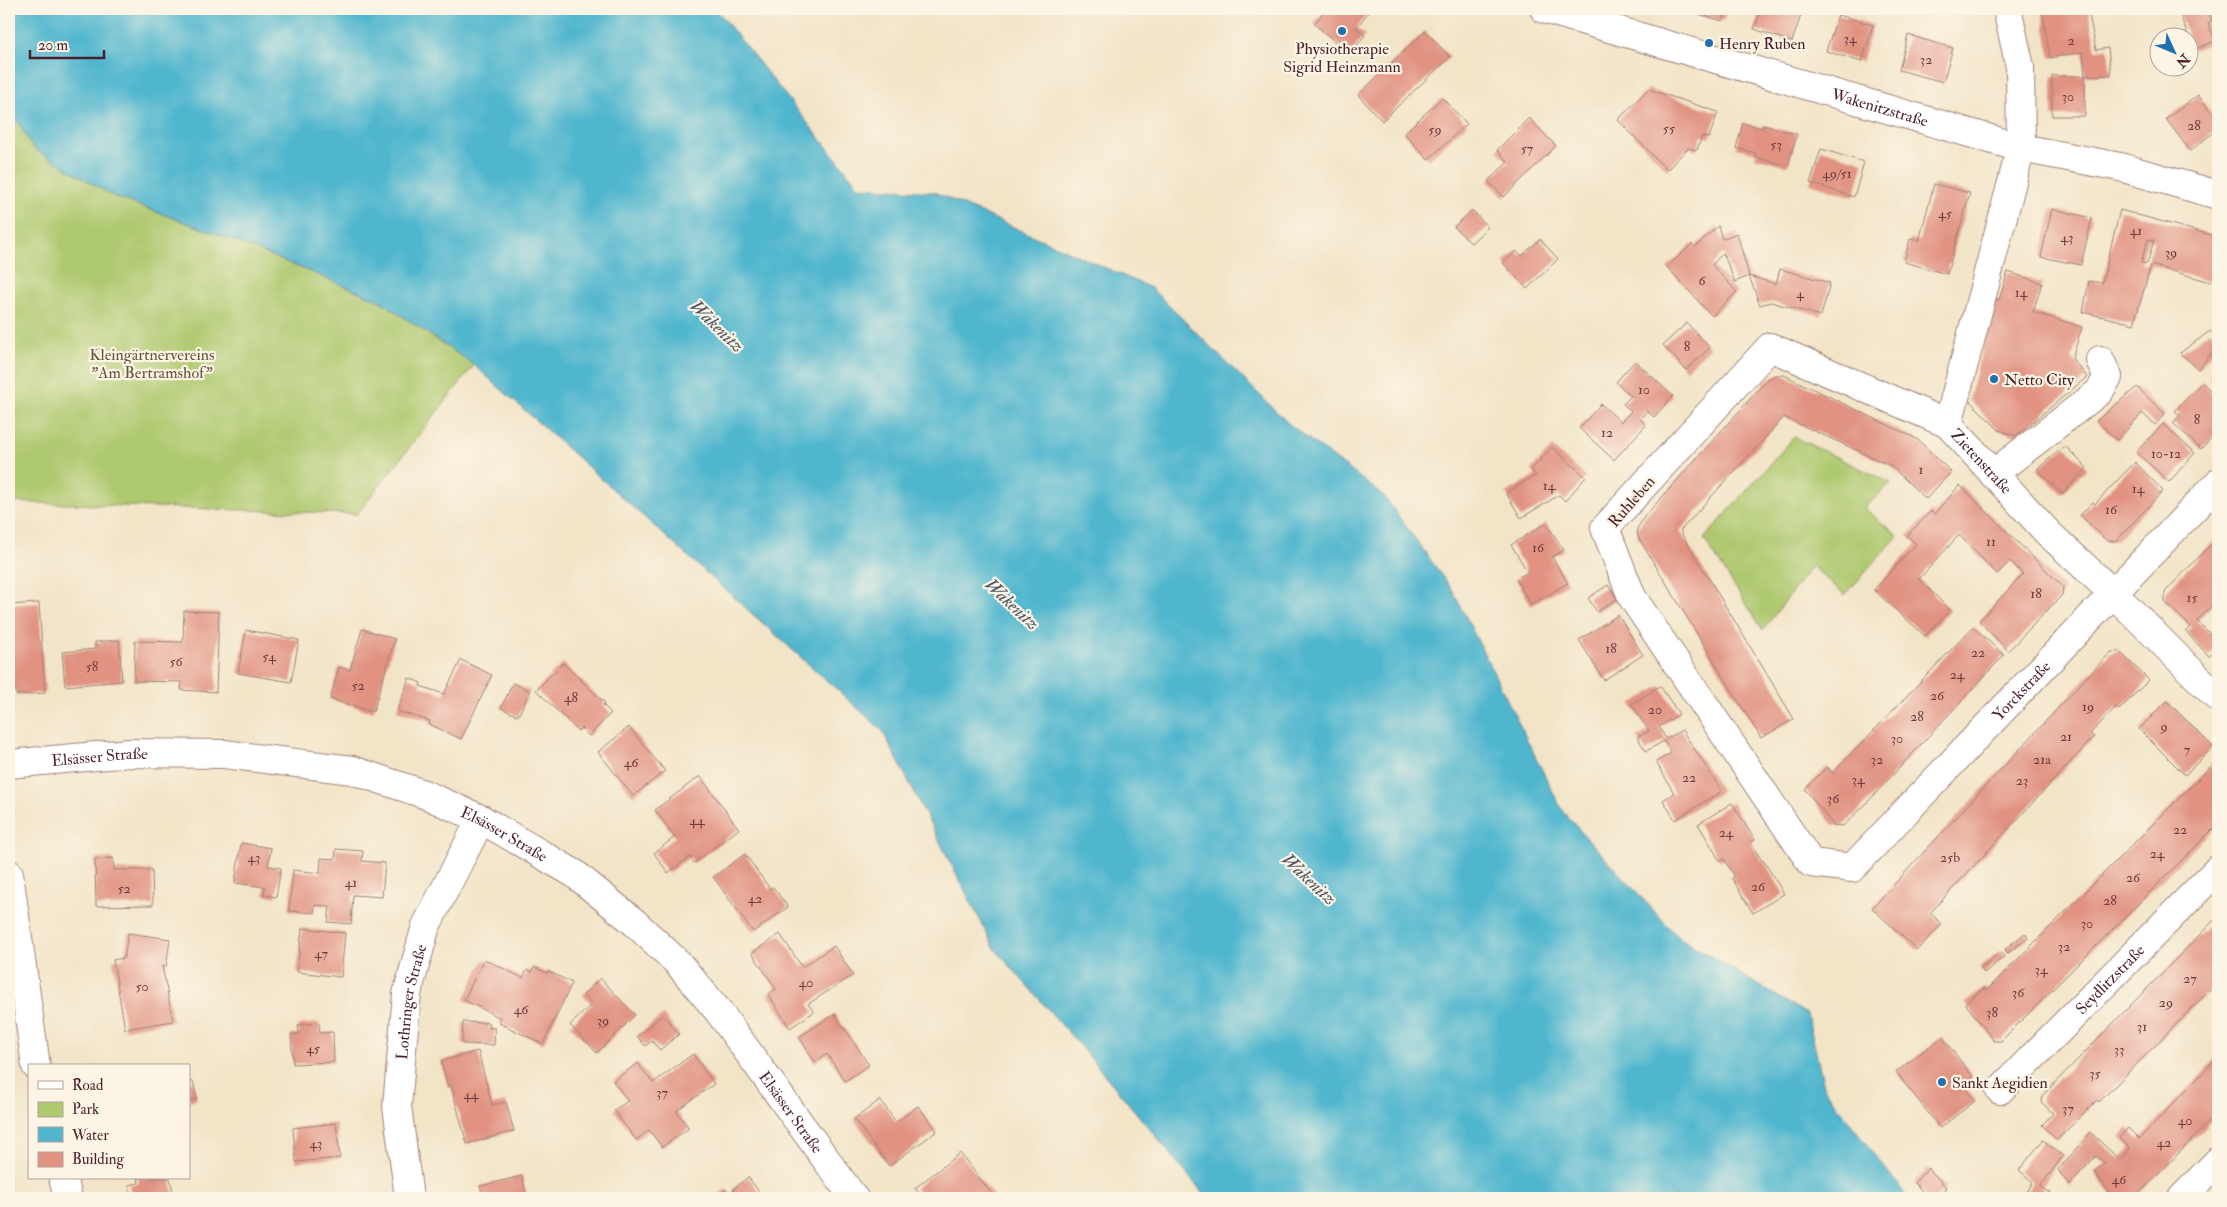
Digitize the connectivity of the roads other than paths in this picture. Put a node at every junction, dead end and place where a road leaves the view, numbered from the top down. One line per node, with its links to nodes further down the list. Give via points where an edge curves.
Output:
1 (1544, 9): 3 (street, Wakenitzstraße)
2 (2007, 9): 3 (street, Zietenstraße, via 2020,67)
3 (2021, 148): 4 (street, Wakenitzstraße, via 2120,167); 6 (street, Zietenstraße)
4 (2218, 195)
5 (2100, 360): 7 (street, via 2108,377 2099,392)
6 (1948, 424): 7 (street, Zietenstraße); 13 (street, Ruhleben, via 1770,348 1605,528 1632,597)
7 (1993, 474): 9 (street, Zietenstraße, via 2048,533)
8 (2218, 483): 9 (street, Yorckstraße)
9 (2113, 594): 10 (street, Zietenstraße); 13 (street, Yorckstraße, via 1852,868)
10 (2218, 698)
11 (9, 764): 12 (street, Elsässer Straße, via 129,753 244,756 352,770 424,794)
12 (481, 819): 21 (street, Lothringer Straße, via 426,926 407,994 397,1106); 22 (street, Elsässer Straße, via 575,874 677,962 720,1012)
13 (1811, 863)
14 (2218, 868): 17 (street, Seydlitzstraße)
15 (9, 874): 16 (street)
16 (36, 1064)
17 (2000, 1090)
18 (2218, 1161): 23 (street)
19 (64, 1180): 20 (street)
20 (68, 1198)
21 (409, 1198)
22 (854, 1198)
23 (2182, 1198)

